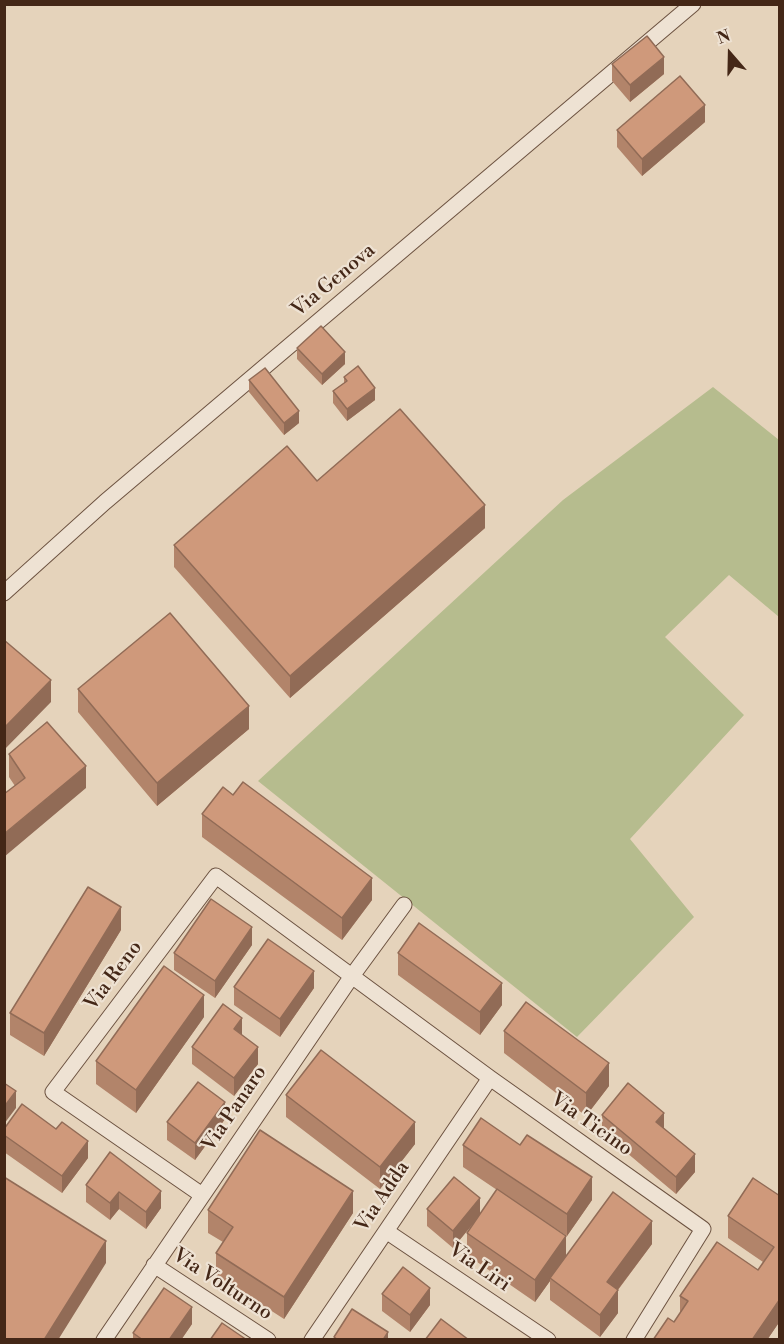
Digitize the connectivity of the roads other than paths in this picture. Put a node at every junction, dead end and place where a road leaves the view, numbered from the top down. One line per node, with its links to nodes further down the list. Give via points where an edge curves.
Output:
1 (693, 4): 2 (street, Via Genova, via 105,502)
2 (4, 593)
3 (404, 904): 4 (street, Via Panaro)
4 (352, 976): 5 (street, Via Ticino); 6 (street, Via Panaro); 6 (street, Via Reno, via 216,876 53,1092)
5 (490, 1078): 7 (street, Via Adda); 13 (street, Via Ticino, via 703,1229)
6 (202, 1195): 8 (street, Via Panaro)
7 (386, 1231): 11 (street, Via Adda); 12 (street, Via Liri)
8 (154, 1265): 9 (street, Via Panaro); 10 (street, Via Volturno)
9 (104, 1340)
10 (268, 1340)
11 (312, 1340)
12 (548, 1340)
13 (634, 1340)

